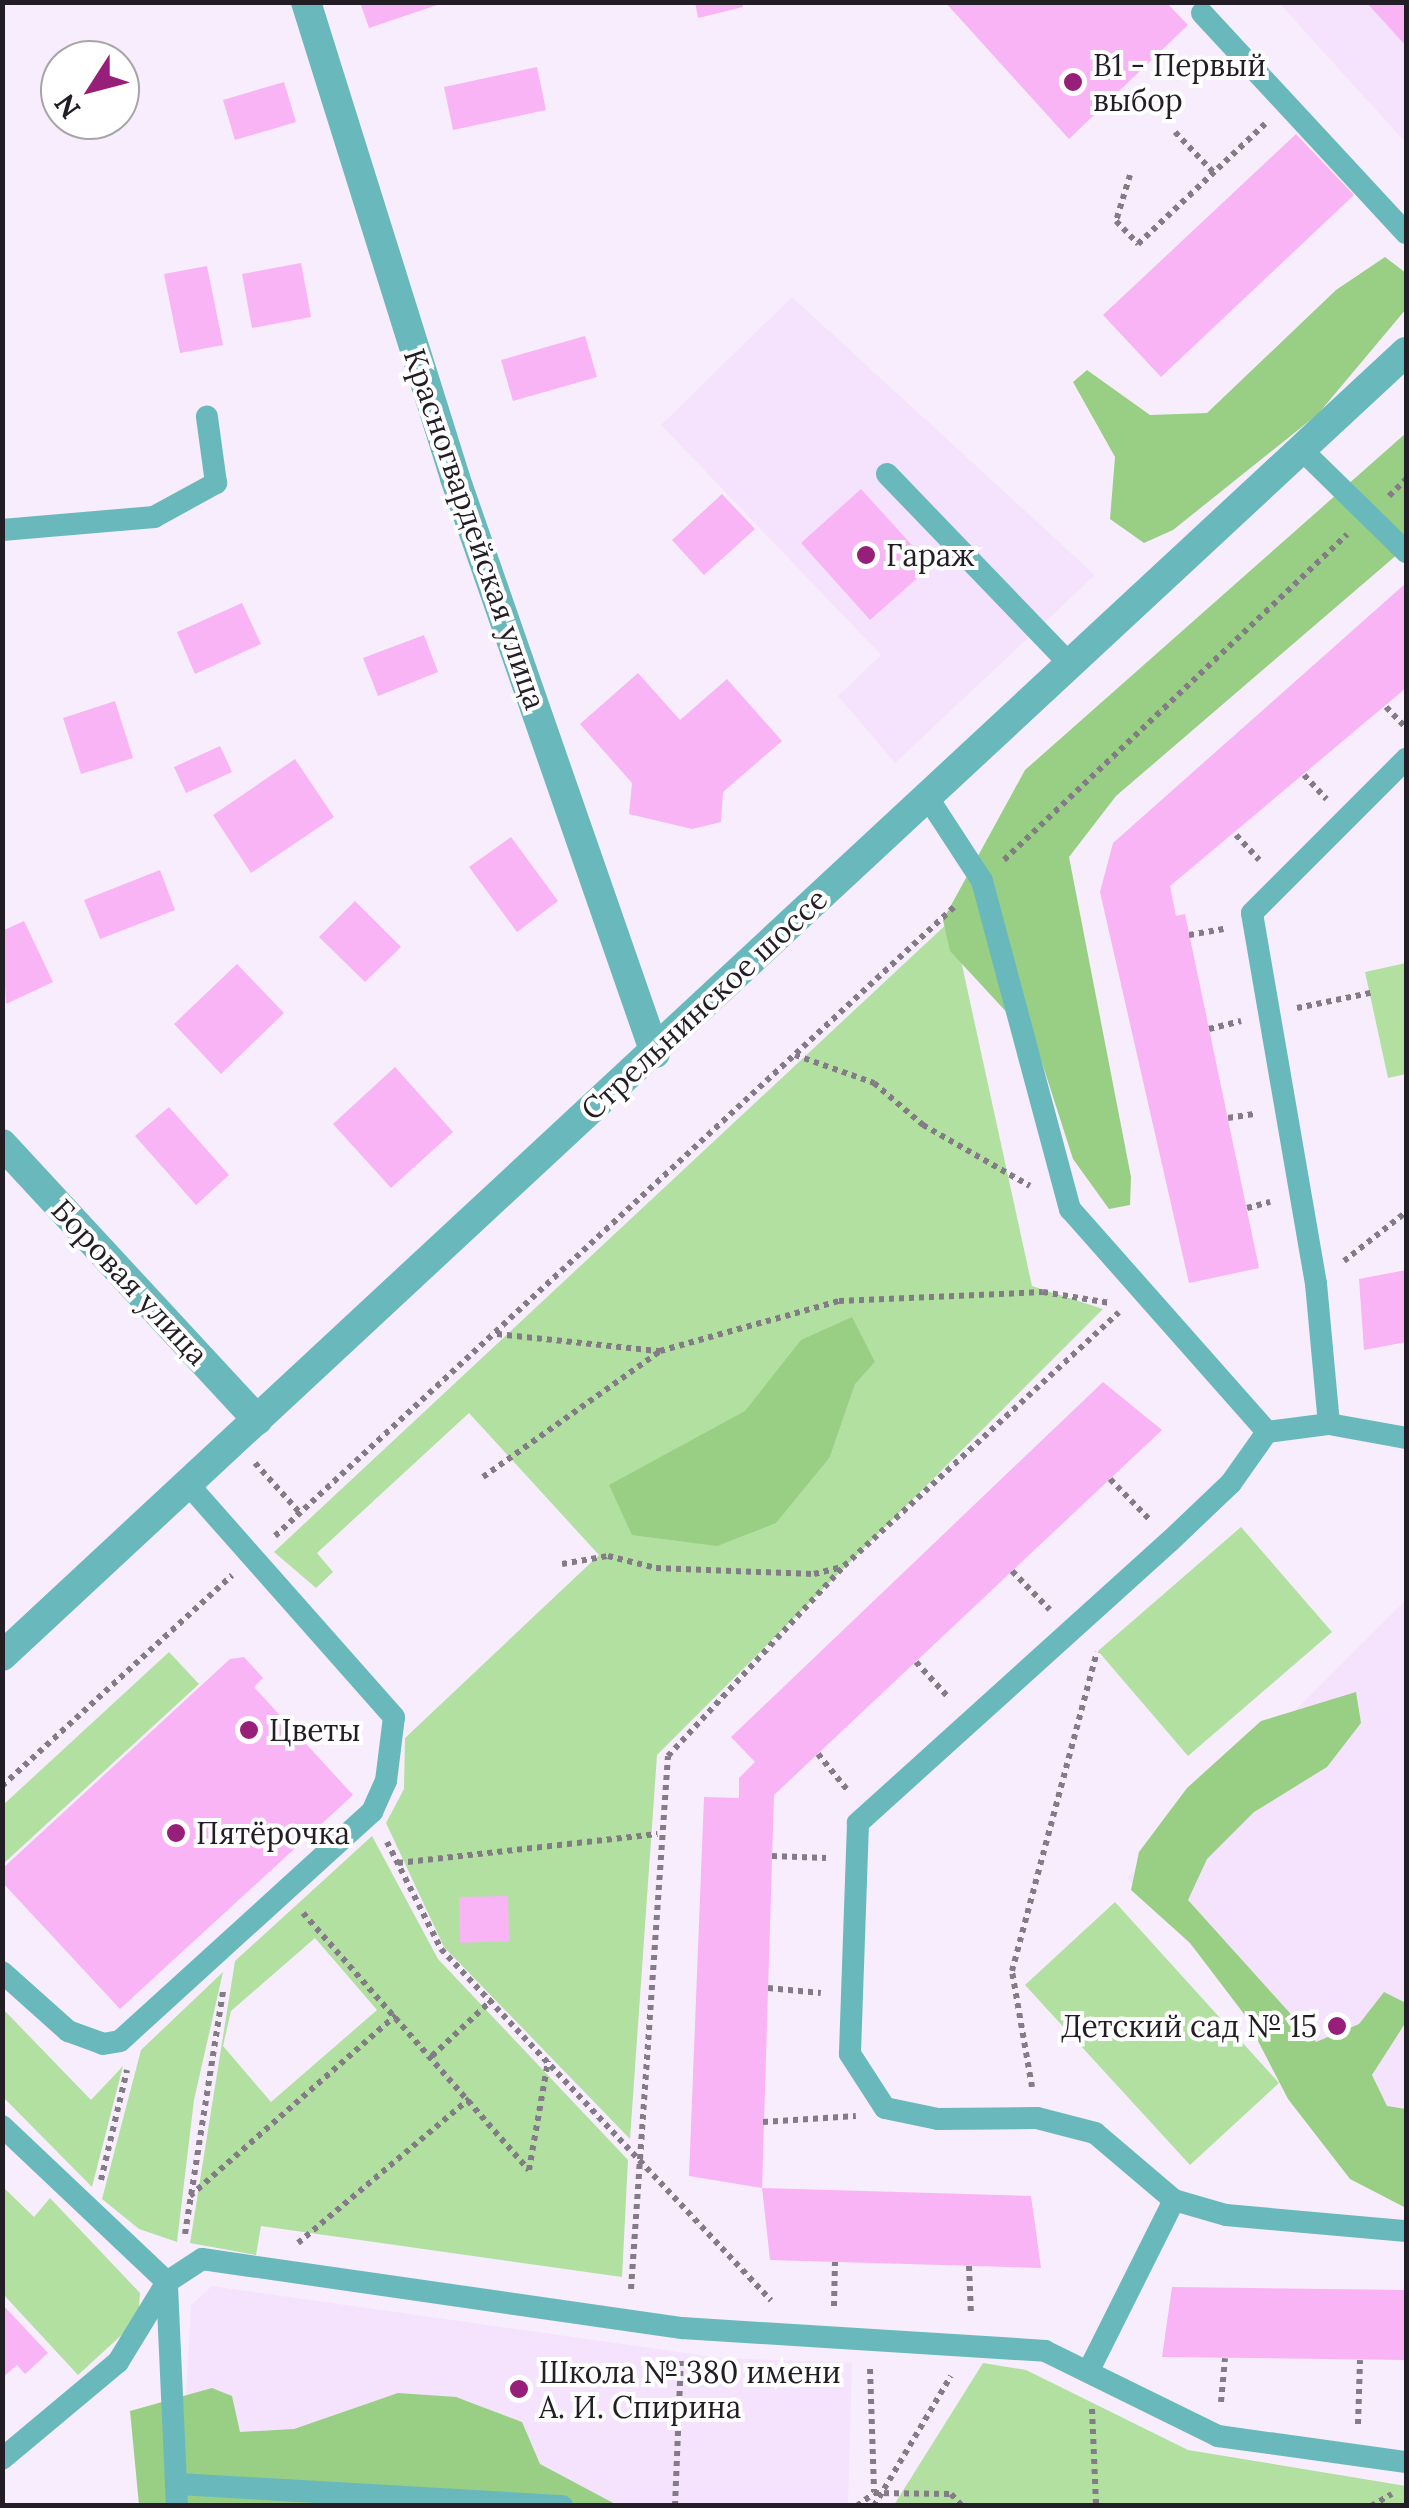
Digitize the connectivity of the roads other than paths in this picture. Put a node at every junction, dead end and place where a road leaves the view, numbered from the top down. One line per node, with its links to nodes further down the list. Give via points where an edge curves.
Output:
1 (306, 2): 13 (street, Красногвардейская улица, via 455,478)
2 (1202, 14): 3 (lane)
3 (1406, 233)
4 (1406, 352): 6 (street, Стрельнинское шоссе)
5 (207, 417): 8 (lane, via 216,483 154,518)
6 (1302, 450): 9 (lane); 10 (street, Стрельнинское шоссе)
7 (887, 474): 10 (lane)
8 (2, 530)
9 (1406, 552)
10 (1068, 663): 12 (street, Стрельнинское шоссе)
11 (1406, 759): 16 (lane, via 1252,913 1316,1284)
12 (926, 794): 13 (street, Стрельнинское шоссе); 17 (lane, via 982,881 1070,1209)
13 (654, 1053): 15 (street, Стрельнинское шоссе)
14 (2, 1144): 15 (street, Боровая улица)
15 (258, 1420): 19 (street, Стрельнинское шоссе)
16 (1329, 1424): 17 (lane); 18 (lane)
17 (1267, 1432): 23 (lane, via 1231,1483 1170,1542 858,1823 850,2054 885,2108 938,2119 1037,2118 1095,2134)
18 (1406, 1438)
19 (188, 1484): 20 (street, Стрельнинское шоссе); 21 (lane, via 394,1717 386,1780 372,1812 136,2032 103,2044 85,2040)
20 (2, 1656)
21 (2, 1972)
22 (2, 2126): 25 (lane)
23 (1174, 2200): 24 (lane, via 1226,2215); 26 (lane)
24 (1406, 2231)
25 (166, 2282): 26 (lane, via 202,2259 629,2320 834,2340 972,2343); 27 (lane, via 118,2362); 29 (lane)
26 (1090, 2368): 28 (lane, via 1218,2436)
27 (2, 2460)
28 (1406, 2462)
29 (178, 2495): 30 (lane)
30 (562, 2506)

